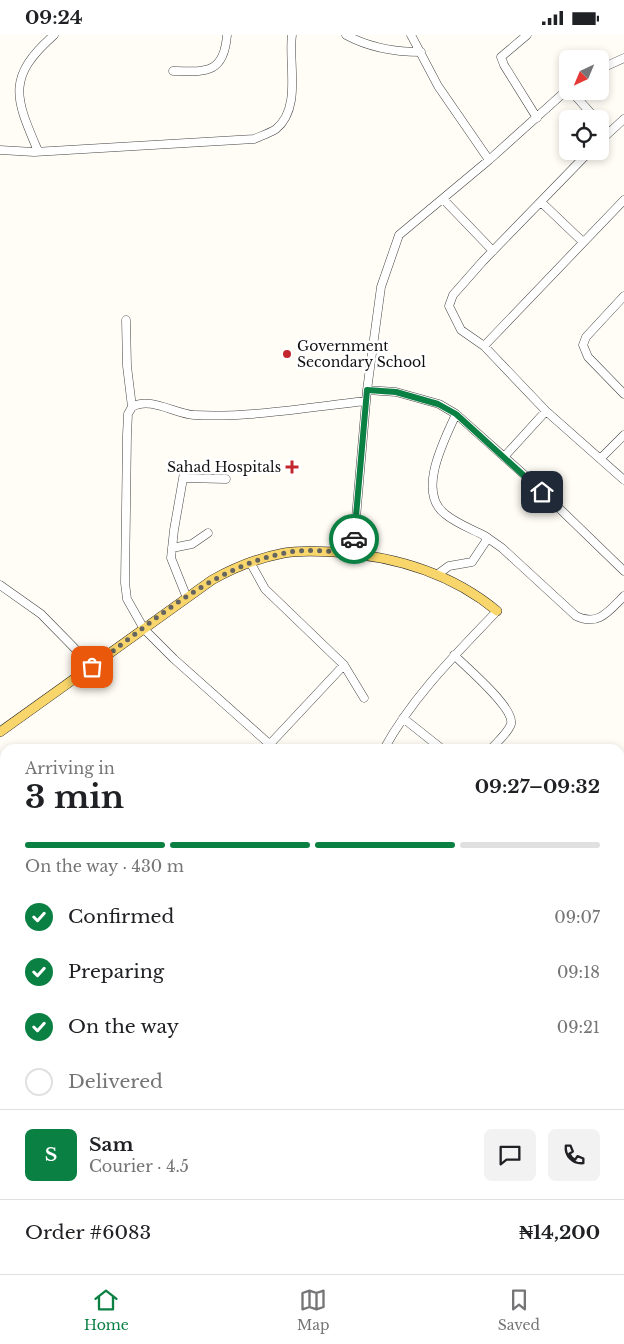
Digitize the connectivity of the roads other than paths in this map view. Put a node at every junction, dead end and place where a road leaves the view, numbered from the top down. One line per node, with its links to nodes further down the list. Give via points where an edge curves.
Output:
1 (54, 35): 18 (street, via 28,61 18,94 20,108)
2 (227, 35): 10 (street, via 225,54 214,67 202,72)
3 (292, 35): 18 (street, via 290,104 276,129 254,139)
4 (346, 35): 7 (street, via 395,52)
5 (411, 35): 7 (street)
6 (527, 35): 14 (street, via 501,57)
7 (421, 52): 19 (street, via 457,115)
8 (624, 58): 9 (street)
9 (609, 65)
10 (173, 71)
11 (559, 99): 14 (street)
12 (578, 100): 13 (street)
13 (588, 110)
14 (537, 118): 19 (street)
15 (624, 119): 16 (street)
16 (609, 131)
17 (0, 150): 18 (street)
18 (38, 151)
19 (489, 160): 21 (street)
20 (581, 160): 23 (street)
21 (443, 199): 25 (street); 29 (street, via 399,235 381,287)
22 (624, 200): 24 (street)
23 (540, 202): 24 (street); 25 (street)
24 (582, 242): 28 (street)
25 (493, 251): 28 (street, via 453,295 450,306 462,329)
26 (622, 301): 30 (street, via 586,337 583,345 584,351)
27 (126, 320): 32 (street)
28 (484, 346): 33 (street)
29 (367, 390): 31 (street); 34 (street, via 396,392 438,404)
30 (624, 394)
31 (366, 401): 32 (street, via 194,415 145,404); 45 (street)
32 (132, 407): 53 (street, via 128,414 127,435 125,590)
33 (546, 411): 36 (street); 37 (street)
34 (456, 414): 36 (street); 43 (street, via 435,462 433,491 437,507 444,514)
35 (624, 435): 37 (street)
36 (504, 457): 47 (street)
37 (601, 459): 41 (street)
38 (185, 467): 39 (street)
39 (183, 478): 40 (street); 44 (street)
40 (226, 479)
41 (624, 480)
42 (208, 533): 44 (street, via 192,544)
43 (485, 536): 48 (street, via 486,541 472,562 449,566); 50 (street, via 585,621 602,617)
44 (172, 548): 51 (street, via 175,572)
45 (353, 553): 46 (main road, via 286,553); 48 (main road, via 402,562)
46 (250, 562): 51 (main road, via 212,579); 55 (street, via 265,589)
47 (624, 571)
48 (438, 574): 52 (main road, via 480,597)
49 (0, 585): 56 (street, via 40,614)
50 (624, 597)
51 (187, 598): 53 (main road)
52 (497, 611): 54 (street)
53 (144, 629): 56 (main road); 60 (street)
54 (454, 655): 58 (street); 64 (street, via 511,716 510,726)
55 (344, 665): 57 (street); 61 (street)
56 (92, 667): 59 (main road)
57 (364, 698)
58 (403, 718): 62 (street); 63 (street)
59 (0, 732)
60 (270, 744)
61 (274, 744)
62 (387, 744)
63 (436, 744)
64 (495, 744)

